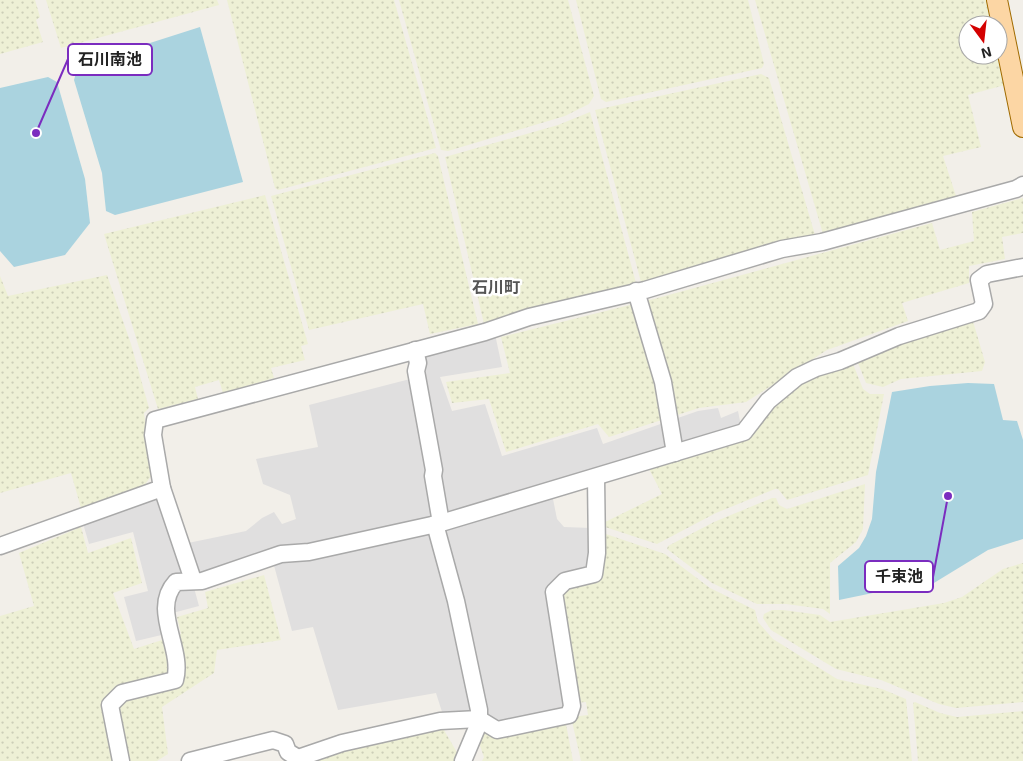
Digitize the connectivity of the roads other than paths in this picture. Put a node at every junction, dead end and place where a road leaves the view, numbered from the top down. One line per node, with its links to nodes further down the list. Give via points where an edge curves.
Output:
1 (997, 0): 2 (main road)
2 (1023, 126)
3 (1023, 185): 5 (street)
4 (1023, 267): 7 (street, via 987,274 979,280 984,304 979,311 899,336 816,368 797,377 768,401 744,432)
5 (636, 291): 6 (street); 7 (street, via 663,382)
6 (415, 350): 9 (street, via 155,420 153,435); 10 (street, via 434,470)
7 (675, 453): 8 (street)
8 (596, 477): 10 (street); 13 (street, via 597,553 594,574 564,581 554,592 572,706 568,715 497,730)
9 (162, 488): 11 (street); 12 (street)
10 (438, 523): 12 (street, via 310,552 281,554 210,578); 13 (street)
11 (0, 546)
12 (193, 580): 14 (street, via 176,582 166,599 166,616 179,666 175,680 122,693 110,705)
13 (479, 719): 15 (street, via 401,728 298,758 288,752 285,744 274,740); 16 (street)
14 (121, 761)
15 (190, 761)
16 (463, 761)

